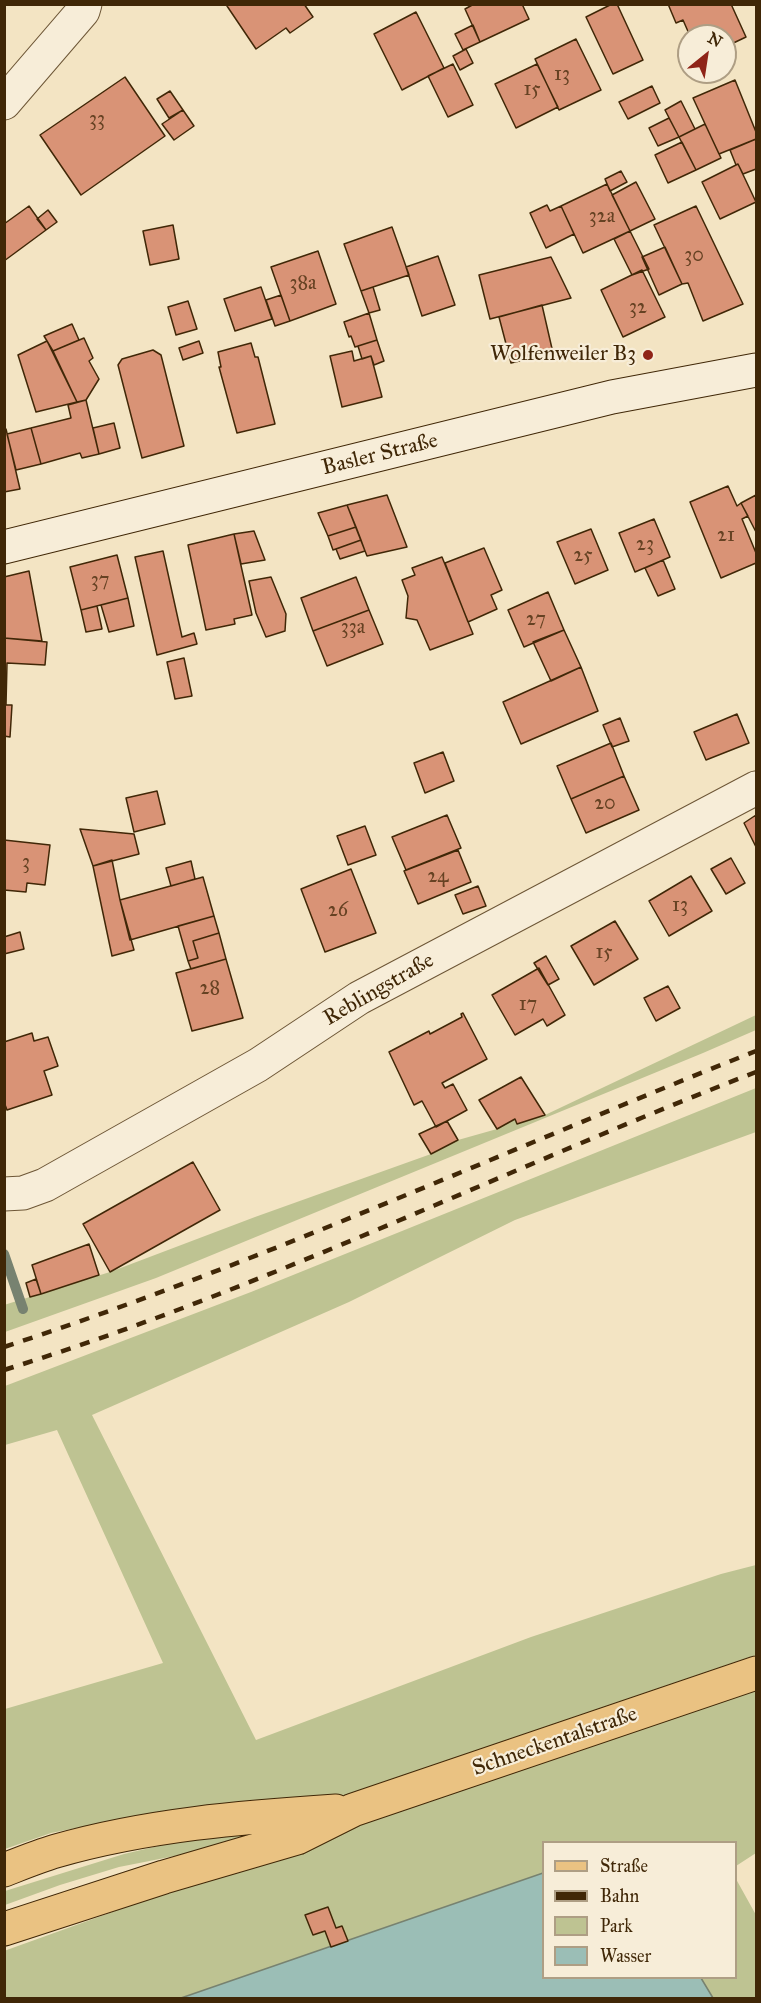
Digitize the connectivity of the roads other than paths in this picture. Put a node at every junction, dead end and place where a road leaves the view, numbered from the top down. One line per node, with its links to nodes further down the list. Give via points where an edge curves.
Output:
1 (85, 4): 2 (street)
2 (4, 103)
3 (754, 372): 4 (street, Basler Straße, via 612,397)
4 (4, 547)
5 (756, 788): 6 (street, Reblingstraße, via 359,998 258,1065 45,1185 23,1193)
6 (4, 1194)
7 (756, 1673): 8 (main road, Schneckentalstraße)
8 (353, 1810): 9 (main road, Schneckentalstraße, via 159,1828 56,1851); 10 (main road, Schneckentalstraße, via 297,1838)
9 (4, 1870)
10 (4, 1929)

